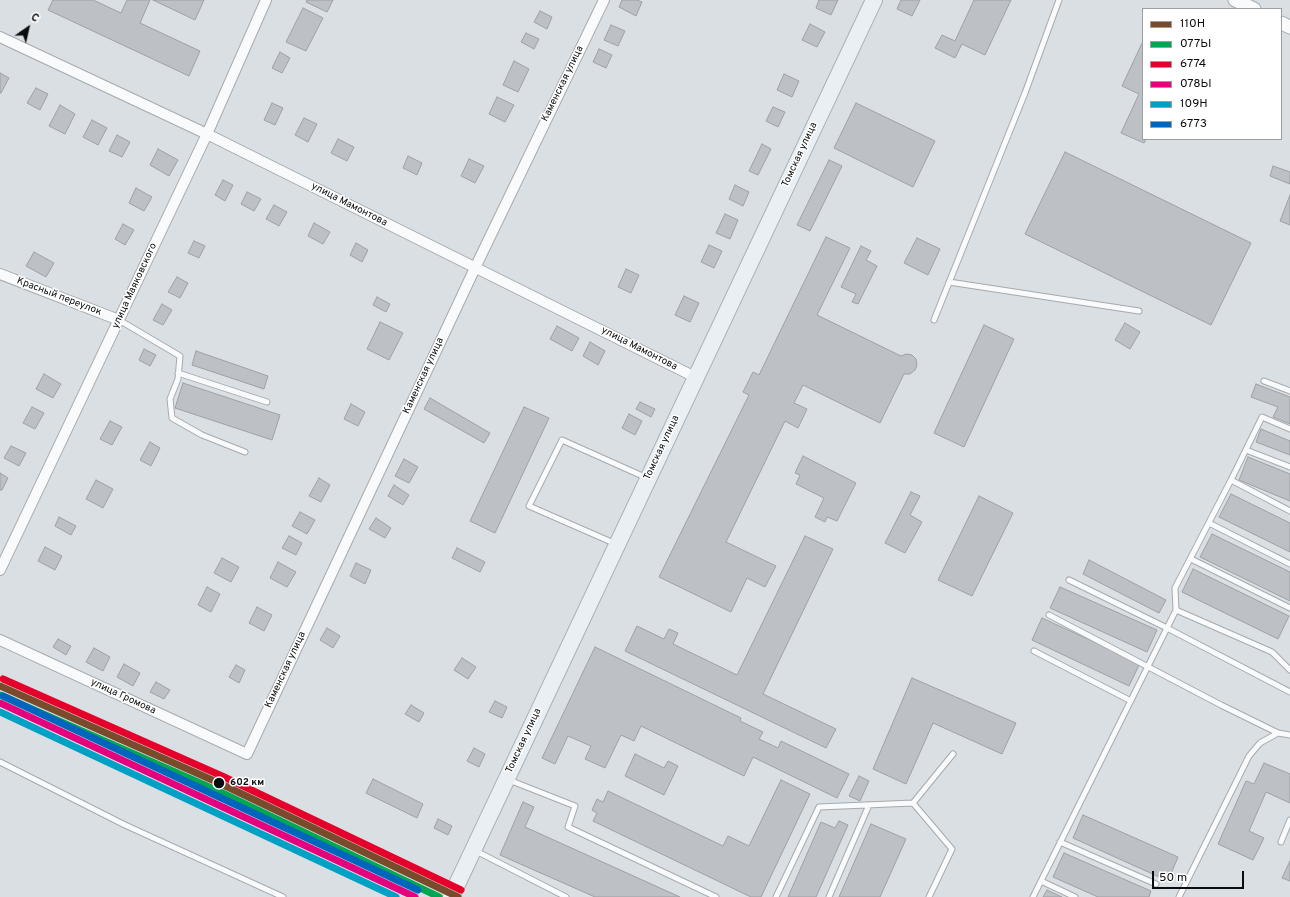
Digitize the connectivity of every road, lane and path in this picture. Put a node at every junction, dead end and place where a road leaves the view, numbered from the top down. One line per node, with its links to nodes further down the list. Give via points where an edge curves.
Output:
1 (266, 0): 8 (street, улица Маяковского)
2 (604, 0): 9 (street, Каменская улица)
3 (874, 0): 16 (main road, Томская улица)
4 (1059, 0): 11 (lane, via 1026,93)
5 (1235, 0): 6 (street)
6 (1252, 8)
7 (0, 37): 8 (street, улица Мамонтова)
8 (207, 134): 9 (street, улица Мамонтова); 13 (street, улица Маяковского)
9 (475, 268): 16 (street, улица Мамонтова); 45 (street, Каменская улица)
10 (0, 274): 13 (street, Красный переулок)
11 (949, 282): 12 (lane); 14 (lane)
12 (1139, 311)
13 (119, 320): 15 (lane, via 180,356); 31 (street, улица Маяковского)
14 (934, 320)
15 (178, 373): 19 (lane); 22 (lane, via 170,399 172,418 202,435)
16 (695, 377): 24 (main road, Томская улица)
17 (1264, 381): 18 (lane)
18 (1290, 391)
19 (267, 402)
20 (1290, 429): 21 (lane, via 1262,417)
21 (1246, 450): 23 (lane); 25 (lane)
22 (244, 452)
23 (1290, 467)
24 (648, 478): 28 (main road, Томская улица); 28 (lane, via 562,440 529,506)
25 (1231, 480): 26 (lane); 27 (lane)
26 (1290, 511)
27 (1209, 523): 29 (lane); 30 (lane)
28 (617, 544): 48 (main road, Томская улица)
29 (1190, 559): 33 (lane); 34 (lane, via 1175,588)
30 (1290, 564)
31 (0, 570)
32 (1069, 580): 36 (lane)
33 (1290, 608)
34 (1176, 610): 36 (lane); 40 (lane, via 1272,652)
35 (1049, 615): 39 (lane)
36 (1167, 628): 39 (lane); 41 (lane)
37 (0, 640): 45 (street, улица Громова)
38 (1034, 651): 42 (lane)
39 (1148, 667): 42 (lane); 43 (lane)
40 (1290, 670)
41 (1290, 692)
42 (1131, 701): 52 (lane)
43 (1278, 733): 44 (lane); 66 (lane, via 1260,743 1249,756)
44 (1290, 735)
45 (247, 754)
46 (953, 754): 49 (lane)
47 (0, 762): 57 (lane, via 125,825)
48 (506, 779): 54 (main road, Томская улица); 60 (lane, via 575,806 568,827)
49 (913, 803): 50 (lane); 63 (lane, via 952,849)
50 (869, 805): 61 (lane, via 819,807); 62 (lane)
51 (1290, 820): 53 (lane)
52 (1060, 842): 55 (lane); 56 (lane)
53 (1281, 842)
54 (473, 850): 58 (main road, Томская улица); 59 (lane)
55 (1041, 881): 64 (lane); 65 (lane)
56 (1156, 884)
57 (283, 897)
58 (451, 897)
59 (566, 897)
60 (716, 897)
61 (776, 897)
62 (829, 897)
63 (929, 897)
64 (1033, 897)
65 (1075, 897)
66 (1179, 897)

